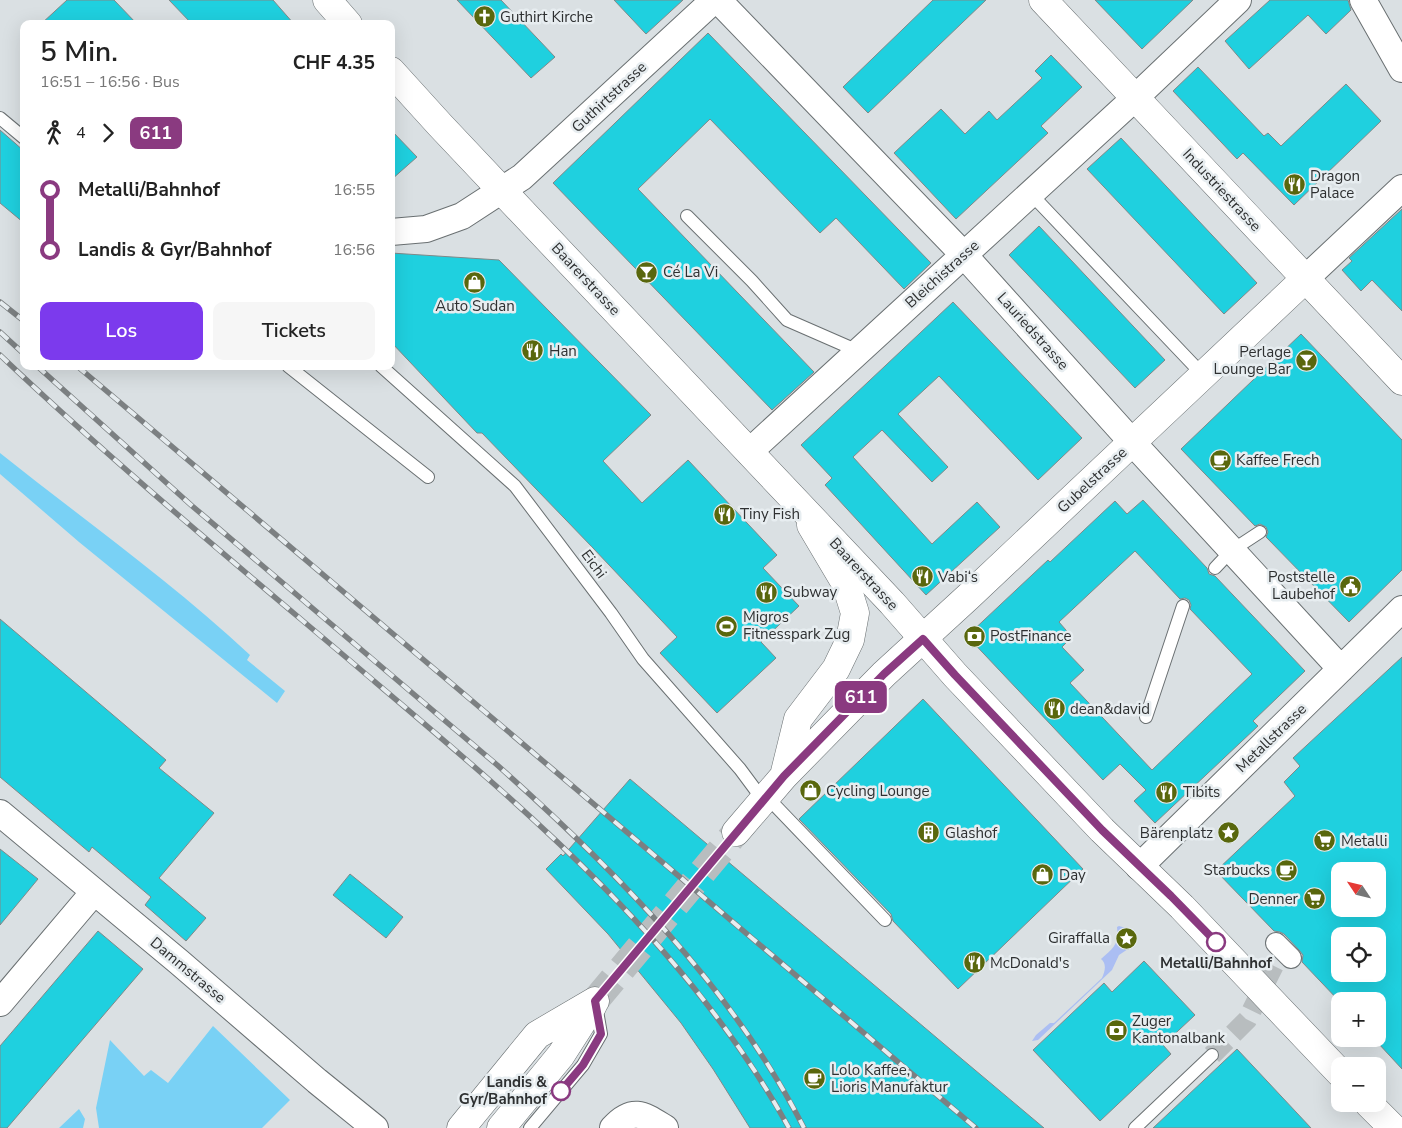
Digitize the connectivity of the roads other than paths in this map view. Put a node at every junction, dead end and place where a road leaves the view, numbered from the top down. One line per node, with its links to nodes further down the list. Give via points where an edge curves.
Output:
1 (327, 0): 7 (street)
2 (714, 0): 14 (street, Guthirtstrasse, via 522,177)
3 (718, 0): 18 (street, Lauriedstrasse)
4 (1042, 0): 10 (street, Industriestrasse)
5 (1238, 0): 10 (street, Bleichistrasse)
6 (1363, 0): 8 (street)
7 (344, 20)
8 (1402, 69)
9 (395, 75): 14 (street, Baarerstrasse)
10 (1136, 98): 15 (street, Bleichistrasse); 19 (street, Industriestrasse)
11 (0, 118): 12 (lane)
12 (20, 135)
13 (1402, 188): 19 (street, Gubelstrasse)
14 (502, 190): 17 (street, Guthirtstrasse, via 462,216 426,229); 26 (street, Baarerstrasse)
15 (1031, 194): 18 (street, Bleichistrasse); 23 (lane)
16 (686, 216): 20 (lane, via 752,280 787,320)
17 (395, 232)
18 (963, 254): 20 (street, Bleichistrasse); 25 (street, Lauriedstrasse)
19 (1306, 279): 23 (street, Gubelstrasse); 24 (street, Industriestrasse)
20 (858, 351): 26 (street, Bleichistrasse)
21 (293, 370): 27 (lane)
22 (385, 370): 37 (lane, Eichi, via 515,486 643,659 687,703)
23 (1203, 375): 25 (street, Gubelstrasse)
24 (1402, 381)
25 (1132, 442): 30 (street, Lauriedstrasse); 33 (street, Gubelstrasse)
26 (749, 452): 28 (street, Baarerstrasse)
27 (428, 477)
28 (796, 500): 33 (street, Baarerstrasse); 36 (street, Gubelstrasse, via 846,584 855,613 850,640 836,669 798,719)
29 (1260, 532): 30 (lane)
30 (1223, 559): 34 (street, Lauriedstrasse)
31 (1183, 606): 35 (lane)
32 (1402, 609): 34 (street, Metallstrasse)
33 (923, 639): 36 (street, Gubelstrasse); 40 (street, Baarerstrasse)
34 (1342, 669): 40 (street, Metallstrasse)
35 (1146, 717)
36 (784, 776): 37 (street, Gubelstrasse)
37 (764, 798): 39 (street, Gubelstrasse); 42 (lane, Eichi)
38 (0, 813): 41 (street, Dammstrasse)
39 (736, 832)
40 (1140, 867): 46 (street, Baarerstrasse)
41 (94, 892): 44 (street); 48 (street, Dammstrasse)
42 (885, 920)
43 (595, 1001): 49 (street, via 537,1035); 50 (street, via 561,1055); 51 (lane, via 601,1034 583,1065)
44 (0, 1003)
45 (1212, 1055): 54 (lane)
46 (1331, 1064)
47 (1378, 1112): 55 (street)
48 (375, 1128)
49 (461, 1128)
50 (501, 1128)
51 (530, 1128)
52 (613, 1128): 53 (street, via 626,1116 643,1115)
53 (665, 1128)
54 (1135, 1128)
55 (1393, 1128)

